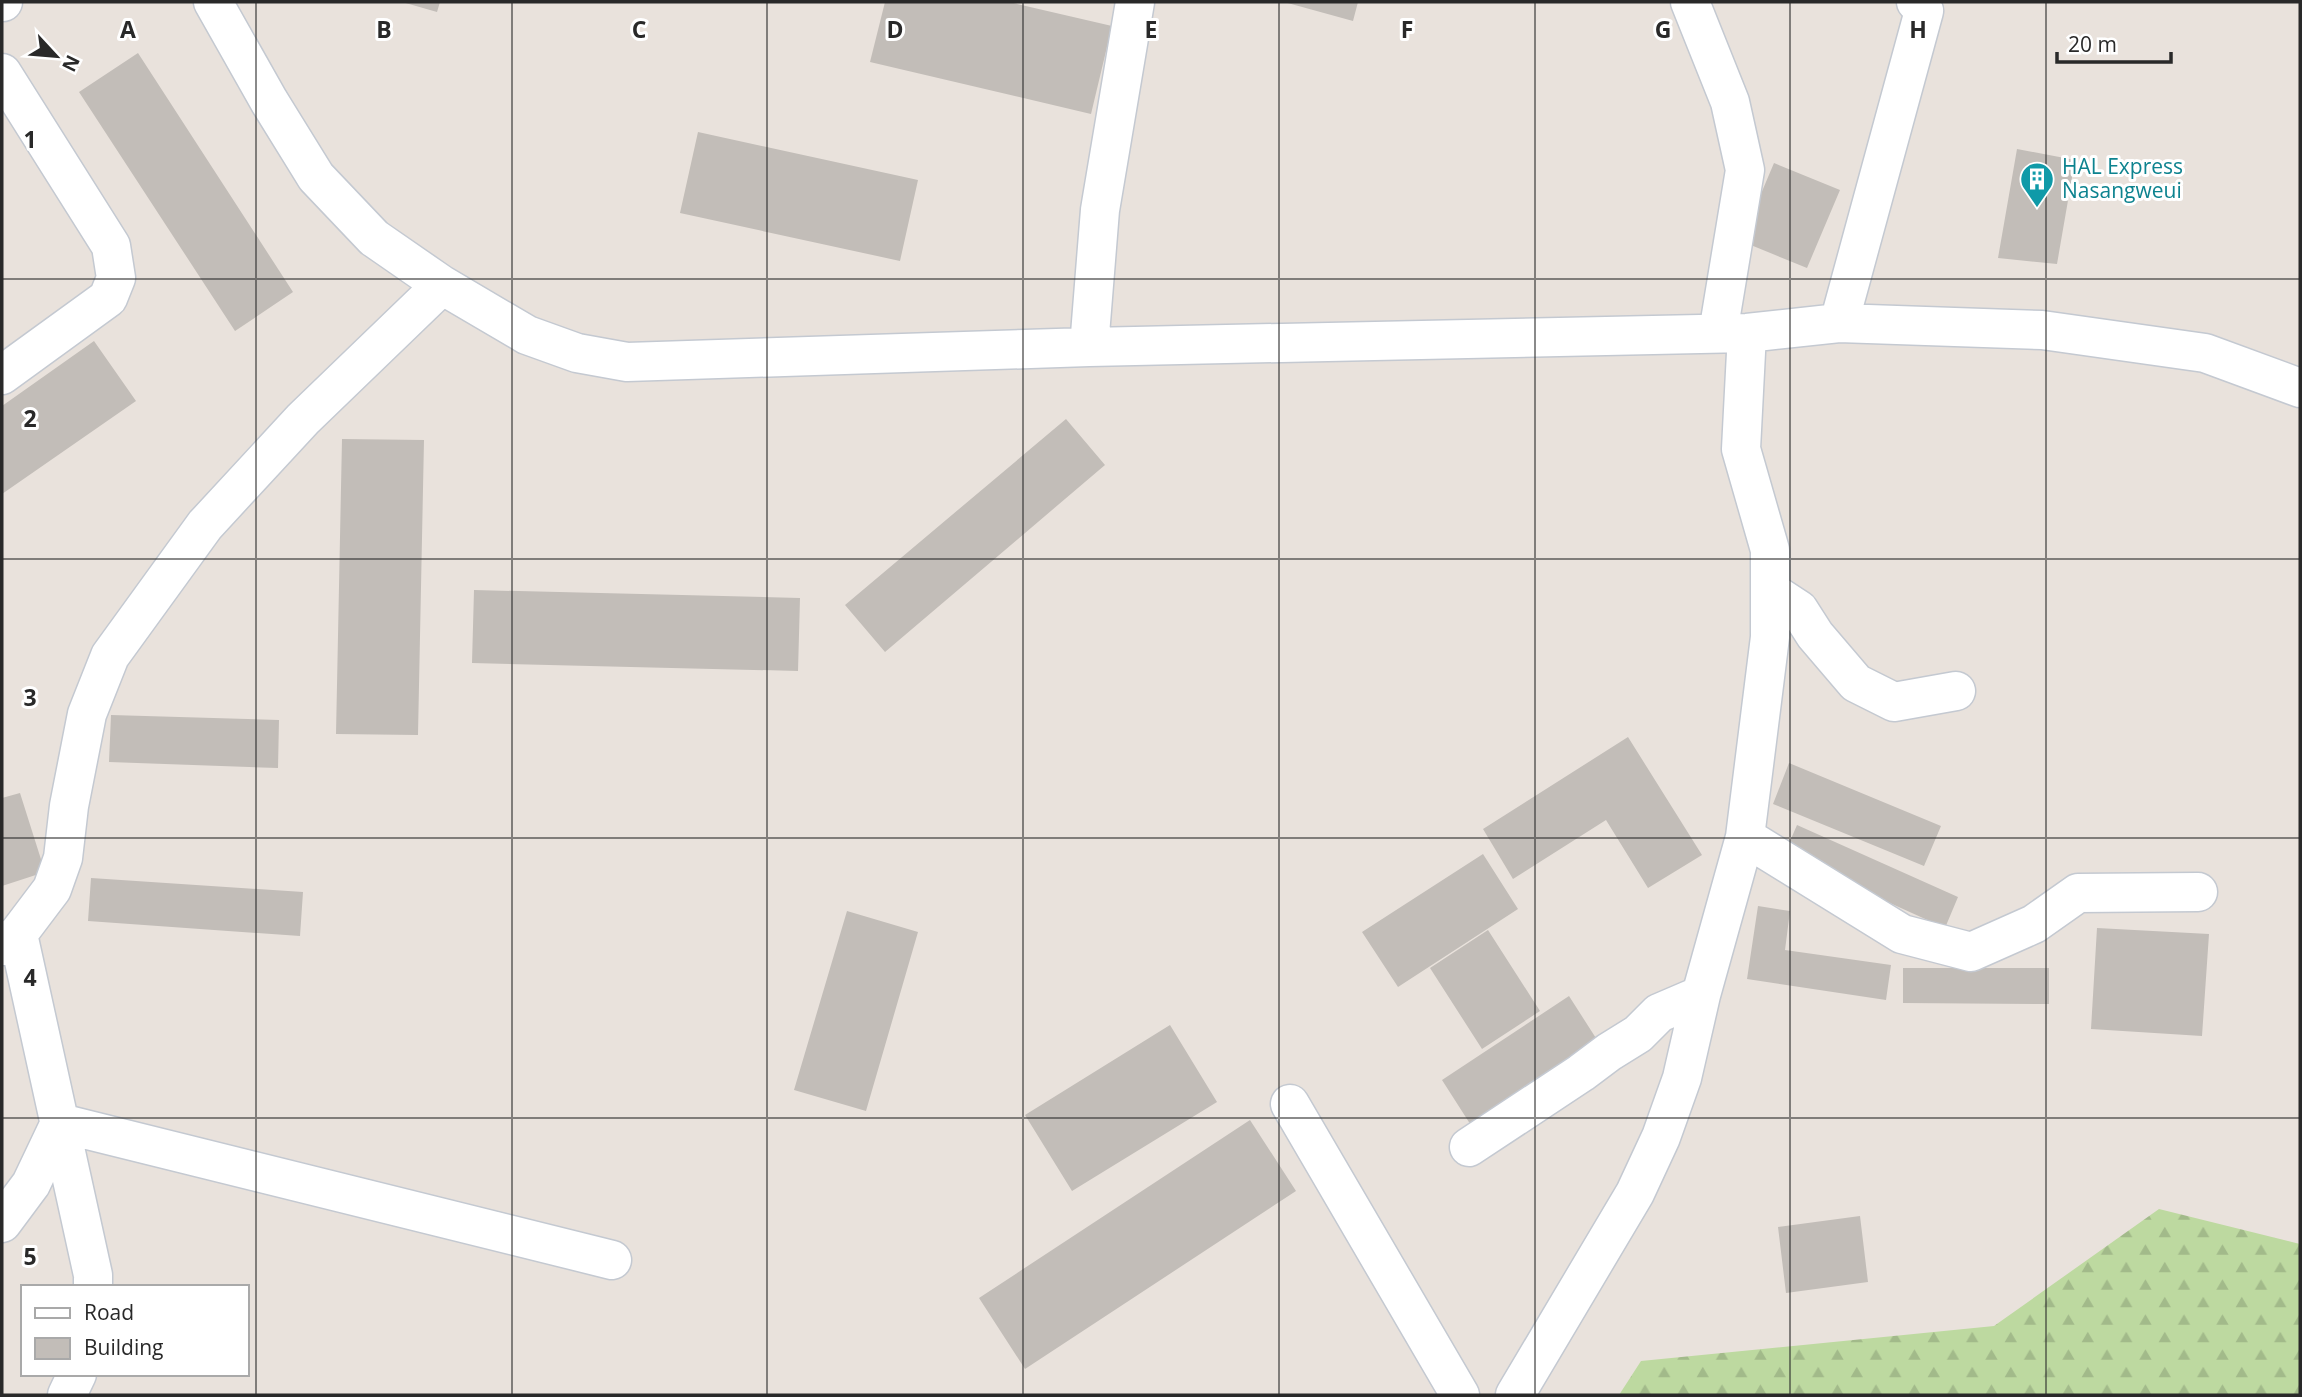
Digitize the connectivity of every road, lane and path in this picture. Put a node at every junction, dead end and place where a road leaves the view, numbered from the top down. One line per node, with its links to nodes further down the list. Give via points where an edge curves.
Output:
1 (213, 2): 6 (street, via 316,177 374,238)
2 (1135, 2): 9 (street, via 1100,210)
3 (1690, 2): 8 (street, via 1730,102 1745,170)
4 (1916, 2): 7 (street, via 1924,11)
5 (2, 74): 10 (street, via 111,246 116,278 108,298)
6 (442, 285): 9 (street, via 527,335 577,353 627,362); 16 (street, via 303,419 205,525 110,656 87,714 62,858 51,889)
7 (1839, 323): 8 (street); 11 (street, via 2056,332 2205,354)
8 (1733, 333): 9 (street); 12 (street, via 1741,449 1770,550)
9 (1089, 347)
10 (2, 375)
11 (2300, 388)
12 (1770, 592): 13 (street, via 1799,610 1856,683 1894,702); 14 (street, via 1770,637)
13 (1956, 691)
14 (1745, 837): 15 (street, via 1902,934 1971,952 2034,924 2078,893); 17 (street)
15 (2198, 892)
16 (10, 940): 19 (street)
17 (1701, 995): 20 (street, via 1659,1013 1638,1034); 27 (street, via 1682,1078 1635,1193)
18 (1290, 1104): 26 (street)
19 (60, 1123): 21 (street, via 31,1184); 22 (street); 23 (street)
20 (1469, 1147)
21 (2, 1223)
22 (612, 1260)
23 (93, 1285)
24 (76, 1376): 25 (street)
25 (67, 1395)
26 (1460, 1395)
27 (1515, 1395)

